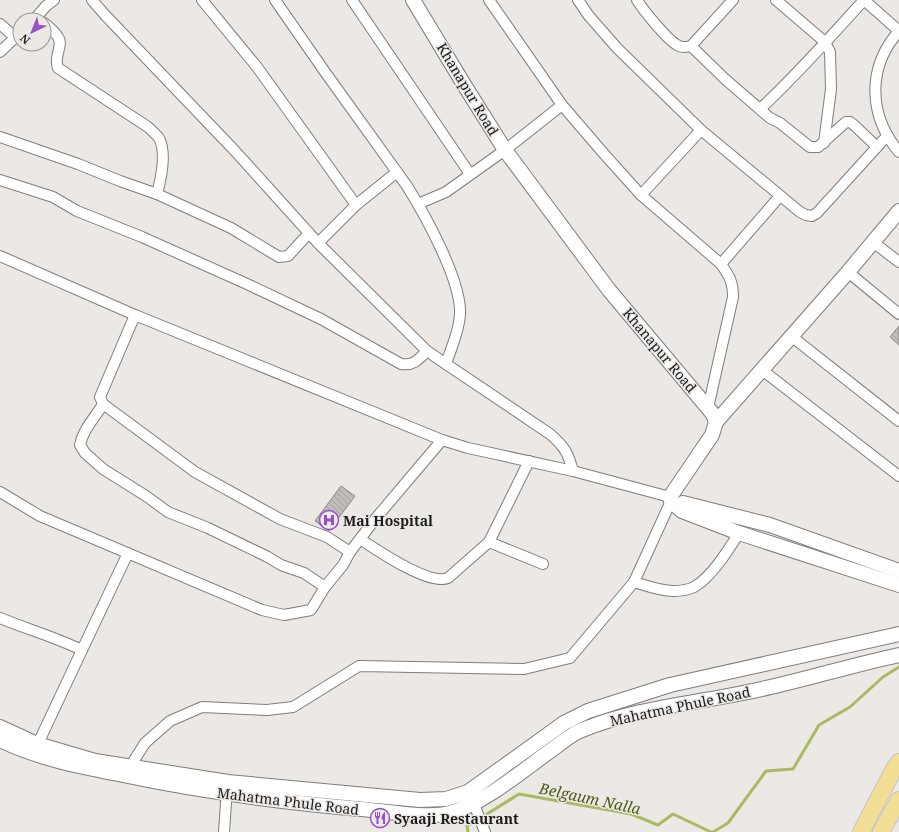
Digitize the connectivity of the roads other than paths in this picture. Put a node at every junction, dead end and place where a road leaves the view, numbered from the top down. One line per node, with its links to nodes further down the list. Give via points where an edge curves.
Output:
1 (92, 0): 40 (street)
2 (202, 0): 37 (street, via 257,67)
3 (275, 0): 31 (street)
4 (352, 0): 32 (street)
5 (415, 0): 29 (main road, Khanapur Road, via 463,83)
6 (489, 0): 22 (street)
7 (578, 0): 24 (street, via 617,48)
8 (637, 0): 20 (street, via 674,43 686,48)
9 (733, 0): 20 (street)
10 (776, 0): 19 (street)
11 (864, 0): 16 (street); 19 (street)
12 (46, 2): 13 (street)
13 (42, 12)
14 (0, 24): 17 (street)
15 (52, 31): 34 (street, via 61,42 56,62 58,68 148,127 159,138 163,171)
16 (899, 31): 25 (street, via 884,50 876,73 880,121)
17 (12, 32)
18 (12, 41): 21 (street)
19 (824, 42): 23 (street, via 814,56); 27 (street, via 830,52 831,89)
20 (691, 46): 23 (street)
21 (0, 52)
22 (562, 105): 29 (street); 35 (street)
23 (760, 109): 27 (street, via 810,147 818,148)
24 (701, 130): 35 (street); 36 (street)
25 (887, 136): 28 (street); 30 (street)
26 (0, 137): 34 (street)
27 (824, 143): 28 (street, via 842,124 850,122)
28 (877, 147): 36 (street, via 818,213 806,215)
29 (506, 150): 32 (street); 54 (main road, Khanapur Road, via 610,290)
30 (899, 152)
31 (397, 172): 37 (street); 38 (street)
32 (470, 174): 38 (street, via 446,192)
33 (0, 180): 50 (street, via 53,197 77,211 247,284 321,319 401,364 414,363)
34 (157, 194): 40 (street, via 231,228 279,257 288,256)
35 (641, 195): 45 (street)
36 (780, 196): 45 (street)
37 (356, 204): 42 (street)
38 (418, 204): 51 (street, via 444,256 457,290 460,313)
39 (899, 211): 41 (main road)
40 (309, 233): 42 (street)
41 (873, 242): 44 (street); 46 (main road)
42 (318, 243): 50 (street)
43 (0, 256): 48 (street)
44 (899, 262)
45 (720, 264): 54 (street, via 730,278 733,296)
46 (848, 272): 47 (street); 49 (main road)
47 (899, 314)
48 (135, 315): 53 (street, via 100,397); 57 (street)
49 (791, 336): 52 (main road); 55 (street)
50 (427, 350): 51 (street)
51 (446, 364): 59 (street, via 562,444 570,457)
52 (762, 370): 56 (main road); 60 (street)
53 (104, 404): 66 (street, via 195,472 280,519 326,537); 72 (street, via 81,437 80,445 103,469 168,512 208,528 281,565 304,573)
54 (708, 408): 56 (main road, Khanapur Road)
55 (899, 421)
56 (716, 422): 62 (main road, via 712,435)
57 (442, 440): 58 (street); 64 (street)
58 (529, 461): 59 (street); 65 (street)
59 (573, 471): 62 (street)
60 (899, 476)
61 (0, 492): 67 (street, via 40,516)
62 (673, 501): 63 (main road, via 682,511); 69 (main road, via 770,525); 70 (street)
63 (739, 533): 70 (street, via 704,580 694,587 672,591); 71 (main road)
64 (360, 539): 65 (street, via 397,563 443,580); 66 (street)
65 (490, 542): 68 (street)
66 (350, 552): 72 (street)
67 (128, 553): 72 (street, via 262,610 284,615 311,610); 75 (street)
68 (543, 564)
69 (899, 571)
70 (634, 582): 81 (street, via 570,658 524,669 359,666 294,707 267,710 202,706 170,721 145,743)
71 (899, 585)
72 (325, 587)
73 (0, 618): 75 (street)
74 (899, 634): 82 (main road, Mahatma Phule Road, via 670,685 588,711 564,723 468,792 446,799 420,800)
75 (82, 650): 79 (street)
76 (899, 655): 84 (main road, Mahatma Phule Road, via 744,693 684,703 606,721 580,731)
77 (0, 727): 79 (main road, Mahatma Phule Road)
78 (0, 740): 79 (main road, Mahatma Phule Road)
79 (35, 749): 81 (main road, Mahatma Phule Road, via 95,761)
80 (899, 762): 87 (main road)
81 (128, 771): 82 (main road, Mahatma Phule Road)
82 (227, 788): 84 (main road, Mahatma Phule Road, via 286,802 428,815 448,814); 85 (street)
83 (899, 800): 88 (main road)
84 (474, 804): 86 (street)
85 (224, 832)
86 (485, 832)
87 (861, 832)
88 (881, 832)

